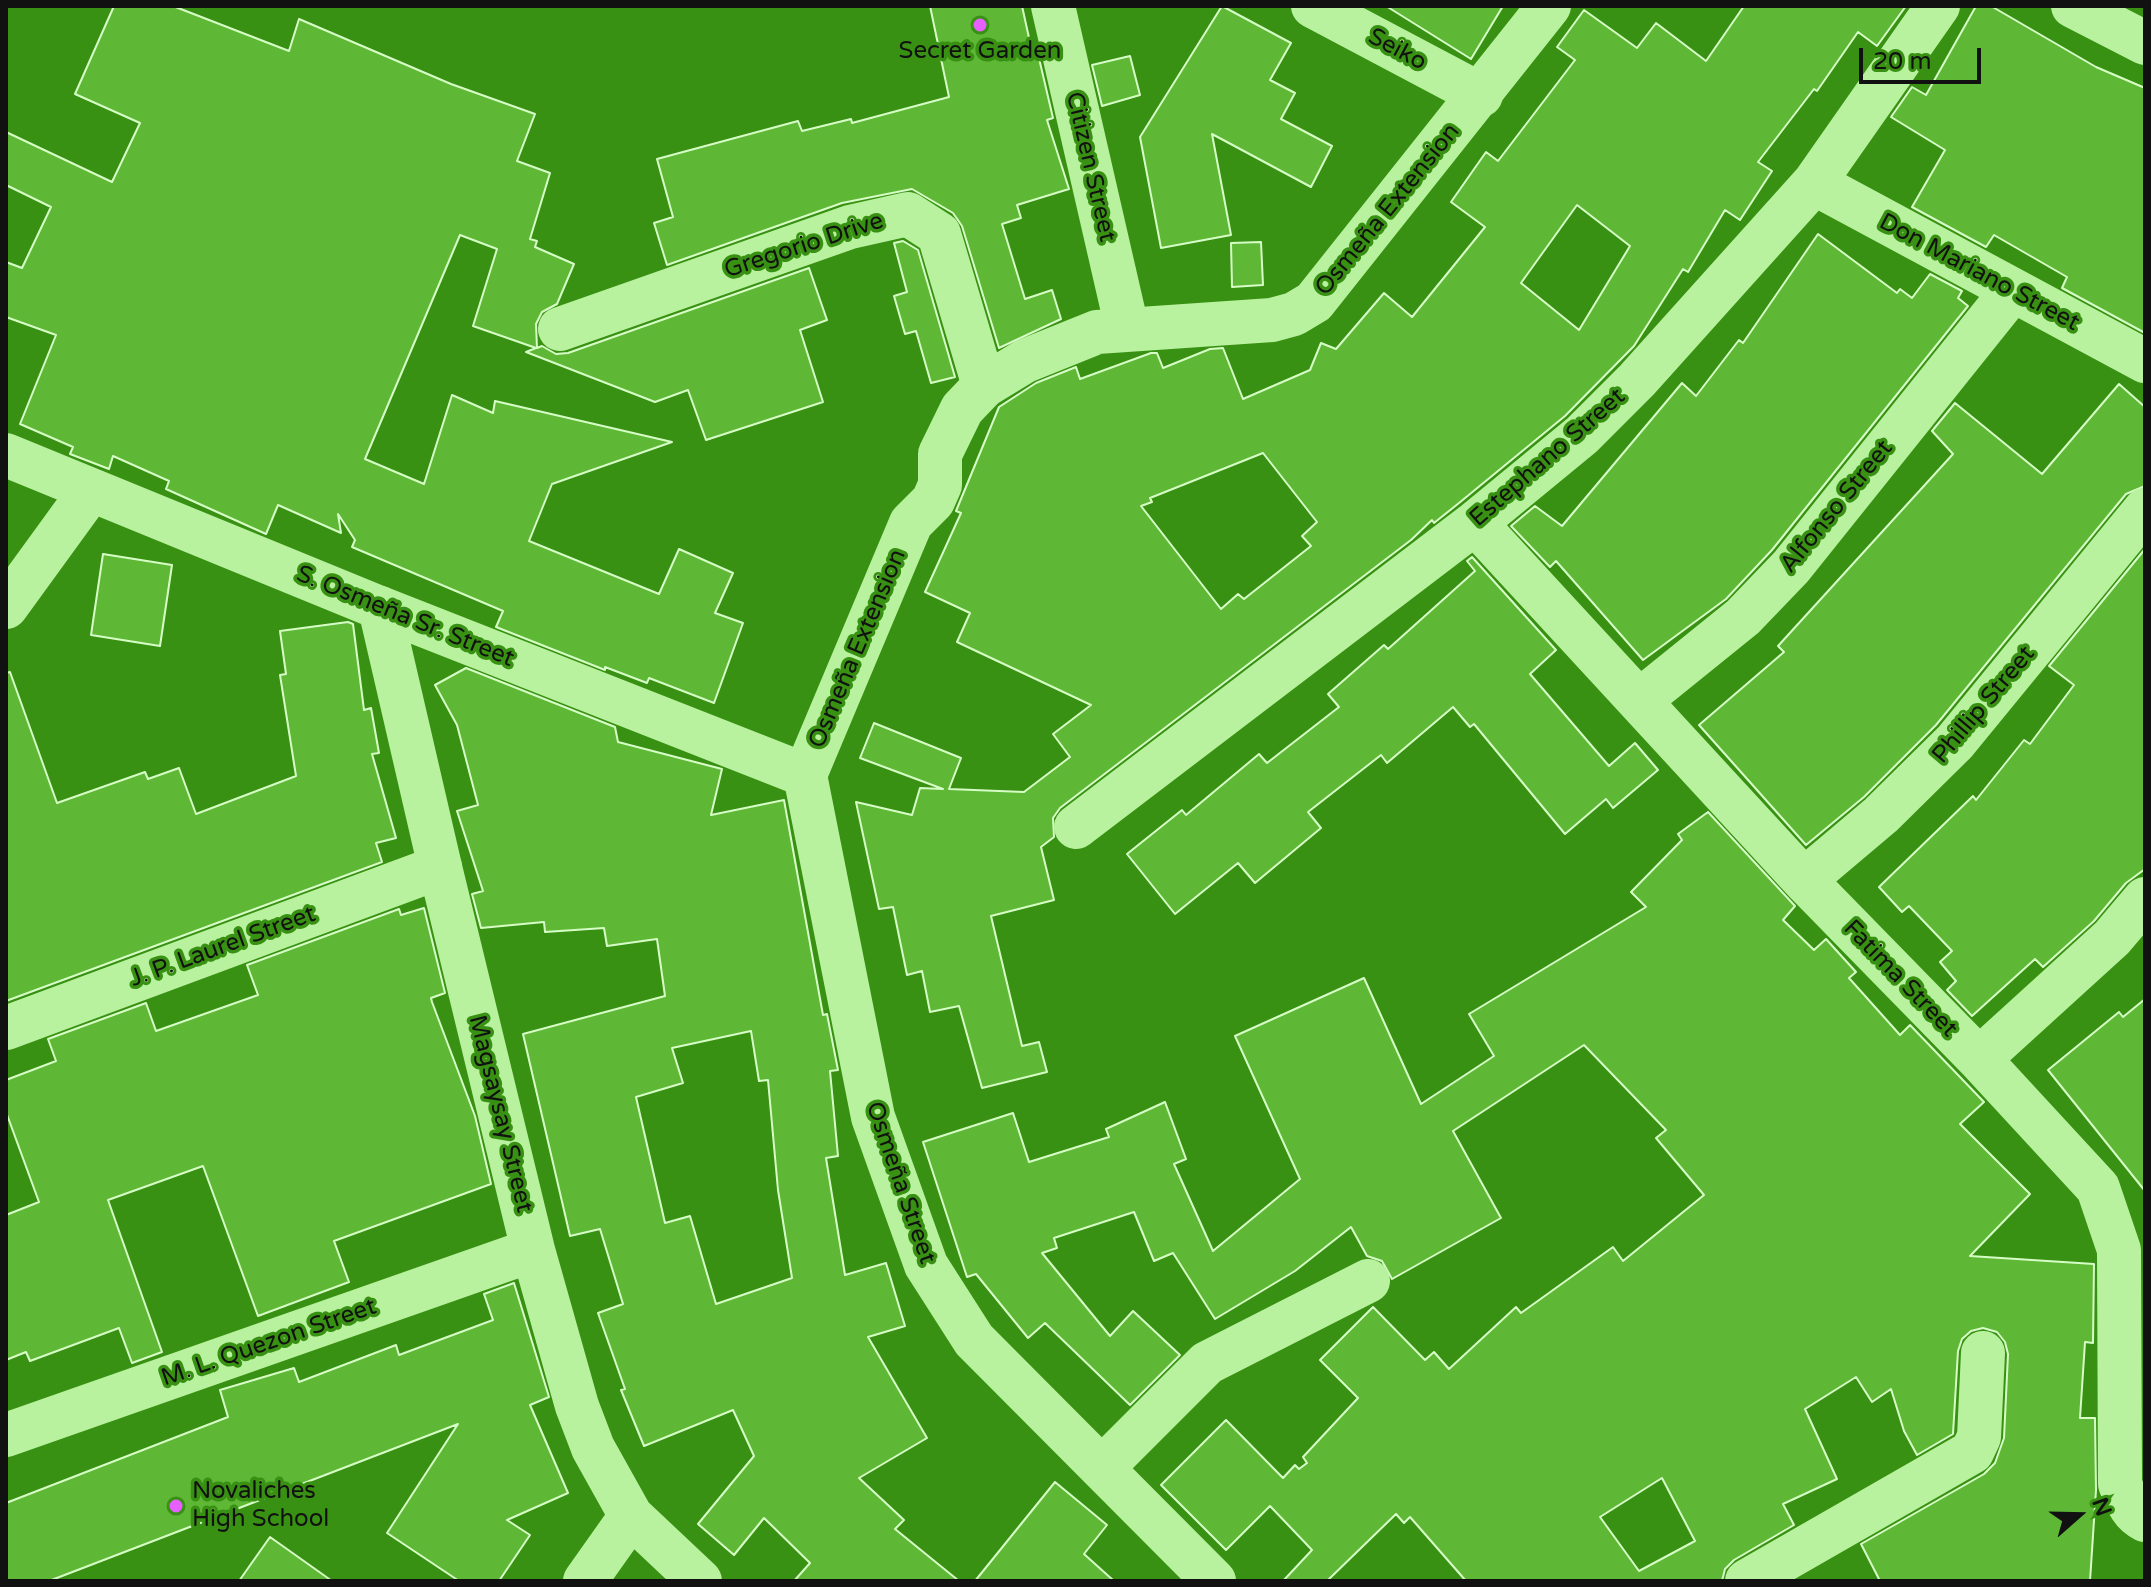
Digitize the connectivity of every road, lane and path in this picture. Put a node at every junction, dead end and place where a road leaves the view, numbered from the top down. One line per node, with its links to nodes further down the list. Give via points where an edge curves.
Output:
1 (1053, 6): 10 (street, Citizen Street)
2 (1313, 6): 7 (street, Seiko)
3 (1549, 6): 7 (street, Osmeña Extension)
4 (1938, 6): 8 (street, Estephano Street)
5 (2073, 6): 6 (street)
6 (2130, 26)
7 (1481, 95): 10 (street, Osmeña Extension, via 1314,302 1272,320)
8 (1814, 183): 9 (street, Don Mariano Street); 17 (street, Estephano Street, via 1637,380 1582,435)
9 (2012, 291): 12 (street, Don Mariano Street); 20 (street, Alfonso Street, via 1791,567 1743,617)
10 (1127, 328): 13 (street, Osmeña Extension, via 1066,342)
11 (560, 329): 13 (street, Gregorio Drive, via 850,227 908,214 939,234)
12 (2145, 361)
13 (984, 386): 21 (street, Osmeña Extension, via 962,409 940,454 918,475 911,491 911,523)
14 (6, 455): 15 (street, S. Osmeña Sr. Street)
15 (91, 490): 18 (street); 19 (street, S. Osmeña Sr. Street)
16 (2145, 510): 24 (street, Phillip Street, via 1955,742)
17 (1475, 523): 20 (street, Fatima Street); 22 (street, Estephano Street)
18 (6, 607)
19 (380, 608): 21 (street, S. Osmeña Sr. Street); 23 (street, Magsaysay Street)
20 (1639, 701): 24 (street, Fatima Street)
21 (805, 775): 32 (street, Osmeña Street, via 873,1117 926,1265 974,1340)
22 (1076, 827)
23 (440, 867): 26 (street, J. P. Laurel Street); 28 (street, Magsaysay Street)
24 (1804, 880): 27 (street, Fatima Street)
25 (2145, 899): 27 (street, via 2112,938)
26 (6, 1028)
27 (1979, 1059): 34 (street, Fatima Street, via 2098,1188 2112,1221 2119,1250 2120,1484)
28 (533, 1250): 31 (street, M. L. Quezon Street); 33 (street, Magsaysay Street, via 577,1406 593,1448)
29 (1368, 1281): 32 (street, via 1207,1363)
30 (1983, 1353): 38 (street, via 1979,1437 1972,1452)
31 (6, 1435)
32 (1102, 1468): 37 (street, Osmeña Street)
33 (631, 1516): 35 (street); 36 (street, Magsaysay Street)
34 (2141, 1518)
35 (585, 1581)
36 (700, 1581)
37 (1214, 1581)
38 (1747, 1581)

